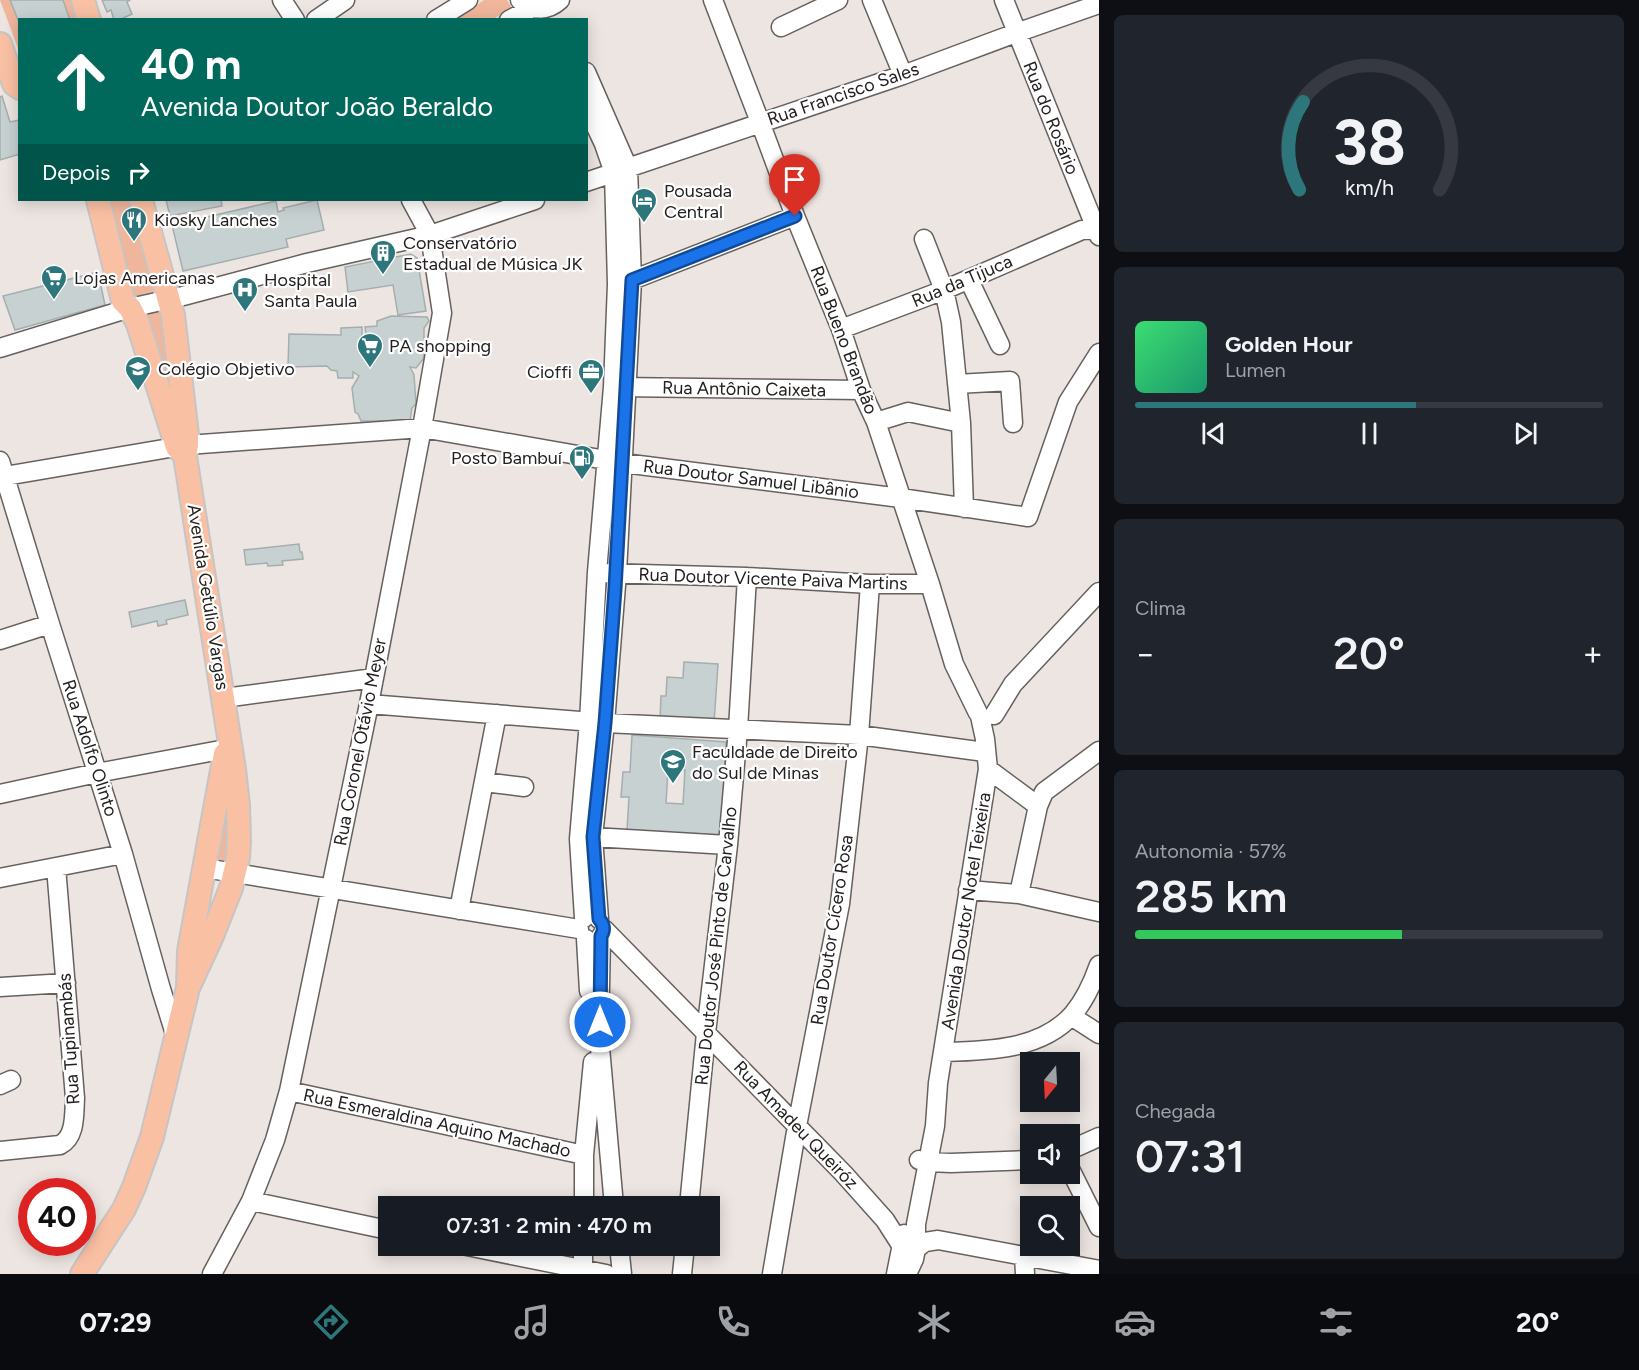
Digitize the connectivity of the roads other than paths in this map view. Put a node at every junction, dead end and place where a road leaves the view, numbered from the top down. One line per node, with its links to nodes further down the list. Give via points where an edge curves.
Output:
1 (83, 0): 12 (main road)
2 (282, 0): 13 (street)
3 (345, 0): 14 (street)
4 (468, 0): 15 (street)
5 (713, 0): 24 (street, Rua Bueno Brandão)
6 (838, 0): 17 (street)
7 (873, 0): 20 (street)
8 (1004, 0): 18 (street, Rua do Rosário)
9 (1099, 4): 18 (street, Rua Francisco Sales)
10 (560, 8): 11 (street)
11 (533, 9): 16 (street)
12 (88, 18)
13 (294, 18)
14 (319, 18)
15 (439, 18)
16 (513, 18)
17 (781, 27)
18 (1016, 33): 20 (street, Rua Francisco Sales); 32 (street, Rua do Rosário)
19 (0, 44): 22 (main road)
20 (903, 75): 24 (street, Rua Francisco Sales)
21 (588, 78): 25 (street)
22 (11, 87)
23 (588, 110): 25 (street)
24 (760, 122): 25 (street, Rua Francisco Sales); 31 (street, Rua Bueno Brandão)
25 (621, 171): 26 (street, Rua Francisco Sales); 36 (street)
26 (588, 181)
27 (98, 201): 39 (main road, Avenida Getúlio Vargas, via 123,301)
28 (141, 201): 38 (main road, Avenida Getúlio Vargas)
29 (412, 201): 33 (street, Rua Coronel Otávio Meyer)
30 (532, 201): 33 (street)
31 (795, 216): 36 (street); 40 (street, Rua Bueno Brandão)
32 (1095, 226): 35 (street, Rua da Tijuca)
33 (429, 235): 38 (street); 52 (street, Rua Coronel Otávio Meyer, via 442,313)
34 (924, 239): 37 (street)
35 (969, 280): 37 (street, Rua da Tijuca); 41 (street)
36 (625, 282): 45 (street)
37 (944, 290): 40 (street, Rua da Tijuca); 44 (street)
38 (170, 300): 39 (street); 46 (main road, Avenida Getúlio Vargas)
39 (130, 308): 42 (street); 48 (main road, Avenida Getúlio Vargas)
40 (841, 329): 47 (street, Rua Bueno Brandão)
41 (1000, 345)
42 (0, 348)
43 (1099, 352): 57 (street, Rua Doutor Samuel Libânio, via 1068,402 1028,517)
44 (957, 384): 50 (street); 51 (street, via 1010,381)
45 (620, 387): 47 (street, Rua Antônio Caixeta); 54 (street)
46 (182, 389): 48 (main road, via 169,397); 53 (main road, Avenida Getúlio Vargas)
47 (861, 390): 49 (street, Rua Bueno Brandão)
48 (160, 394): 53 (main road, Avenida Getúlio Vargas)
49 (876, 422): 50 (street, via 908,412); 56 (street, Rua Bueno Brandão)
50 (961, 423): 57 (street)
51 (1013, 423)
52 (422, 428): 53 (street, Rua Doutor Samuel Libânio); 54 (street, Rua Doutor Samuel Libânio); 66 (street, Rua Coronel Otávio Meyer)
53 (183, 449): 55 (street, Rua Doutor Samuel Libânio); 67 (main road, Avenida Getúlio Vargas)
54 (616, 462): 56 (street, Rua Doutor Samuel Libânio); 58 (street); 59 (street)
55 (2, 471): 64 (street, Rua Adolfo Olinto)
56 (901, 498): 57 (street, Rua Doutor Samuel Libânio); 62 (street, Rua Bueno Brandão)
57 (964, 508)
58 (597, 572): 59 (street, Rua Doutor Vicente Paiva Martins); 71 (street)
59 (616, 573): 60 (street, Rua Doutor Vicente Paiva Martins); 71 (street)
60 (747, 577): 61 (street, Rua Doutor Vicente Paiva Martins); 72 (street, Rua Doutor José Pinto de Carvalho)
61 (870, 584): 62 (street, Rua Doutor Vicente Paiva Martins); 73 (street, Rua Doutor Cícero Rosa)
62 (930, 584): 69 (street, Rua Bueno Brandão, via 963,685)
63 (1099, 592): 69 (street)
64 (50, 624): 65 (street); 77 (street, Rua Adolfo Olinto)
65 (0, 640)
66 (374, 678): 67 (street); 68 (street, Rua Coronel Otávio Meyer)
67 (224, 698): 74 (main road, Avenida Getúlio Vargas)
68 (369, 704): 70 (street); 89 (street, Rua Coronel Otávio Meyer)
69 (985, 712): 76 (street, Avenida Doutor Notel Teixeira)
70 (497, 714): 71 (street); 78 (street)
71 (597, 722): 72 (street); 82 (street); 94 (street, via 579,838)
72 (738, 729): 73 (street); 83 (street, Rua Doutor José Pinto de Carvalho)
73 (859, 735): 76 (street); 107 (street, Rua Doutor Cícero Rosa, via 840,904)
74 (228, 744): 77 (street); 86 (main road); 87 (main road, via 238,805)
75 (1099, 752): 81 (street, via 1044,792)
76 (986, 753): 81 (street); 90 (street, Avenida Doutor Notel Teixeira)
77 (97, 773): 80 (street); 84 (street, Rua Adolfo Olinto)
78 (484, 782): 79 (street); 92 (street)
79 (524, 786)
80 (0, 794)
81 (1038, 806): 91 (street)
82 (593, 837): 83 (street); 94 (street)
83 (728, 845): 101 (street, Rua Doutor José Pinto de Carvalho)
84 (123, 854): 85 (street); 98 (street, Rua Adolfo Olinto)
85 (56, 867): 88 (street); 96 (street, Rua Tupinambás)
86 (204, 868): 87 (street); 99 (main road, via 189,951)
87 (235, 874): 89 (street); 99 (main road)
88 (0, 878)
89 (330, 889): 92 (street); 106 (street, Rua Coronel Otávio Meyer)
90 (968, 890): 91 (street); 105 (street, Avenida Doutor Notel Teixeira)
91 (1019, 894): 93 (street)
92 (459, 910): 94 (street)
93 (1099, 912)
94 (592, 928): 101 (street, Rua Amadeu Queiróz); 104 (street, via 591,1013)
95 (1099, 965): 100 (street, via 1091,986)
96 (66, 983): 97 (street); 110 (street, Rua Tupinambás, via 75,1098 70,1137 60,1145)
97 (0, 987)
98 (161, 989): 99 (street, via 175,1000); 103 (street, Rua Adolfo Olinto)
99 (186, 995): 103 (main road)
100 (1071, 1016): 102 (street); 105 (street, via 1054,1030 1026,1043 993,1050)
101 (706, 1033): 107 (street, Rua Amadeu Queiróz); 117 (street, Rua Doutor José Pinto de Carvalho)
102 (1099, 1034)
103 (176, 1037): 131 (main road, via 152,1137 134,1187)
104 (600, 1042): 111 (street, via 593,1063); 116 (street)
105 (944, 1052): 113 (street, Avenida Doutor Notel Teixeira, via 935,1126)
106 (289, 1091): 111 (street, Rua Esmeraldina Aquino Machado); 118 (street, Rua Coronel Otávio Meyer)
107 (797, 1126): 128 (street, Rua Amadeu Queiróz, via 885,1220); 136 (street, Rua Doutor Cícero Rosa)
108 (1099, 1137): 109 (street)
109 (1080, 1146)
110 (0, 1151)
111 (584, 1155): 115 (street)
112 (1020, 1160): 113 (street)
113 (923, 1161): 128 (street, Avenida Doutor Notel Teixeira)
114 (1078, 1184): 119 (street)
115 (584, 1196)
116 (613, 1196)
117 (689, 1196)
118 (251, 1201): 120 (street); 132 (street, Rua Coronel Otávio Meyer)
119 (1099, 1227)
120 (378, 1228)
121 (1020, 1254): 128 (street, via 938,1240 925,1242)
122 (515, 1256): 129 (street)
123 (583, 1256): 129 (street)
124 (620, 1256): 134 (street)
125 (684, 1256): 135 (street)
126 (1024, 1256): 137 (street)
127 (1029, 1256): 130 (street)
128 (909, 1257)
129 (583, 1270): 133 (street)
130 (1099, 1270)
131 (82, 1274)
132 (212, 1274)
133 (606, 1274)
134 (622, 1274)
135 (682, 1274)
136 (772, 1274)
137 (1025, 1274)

